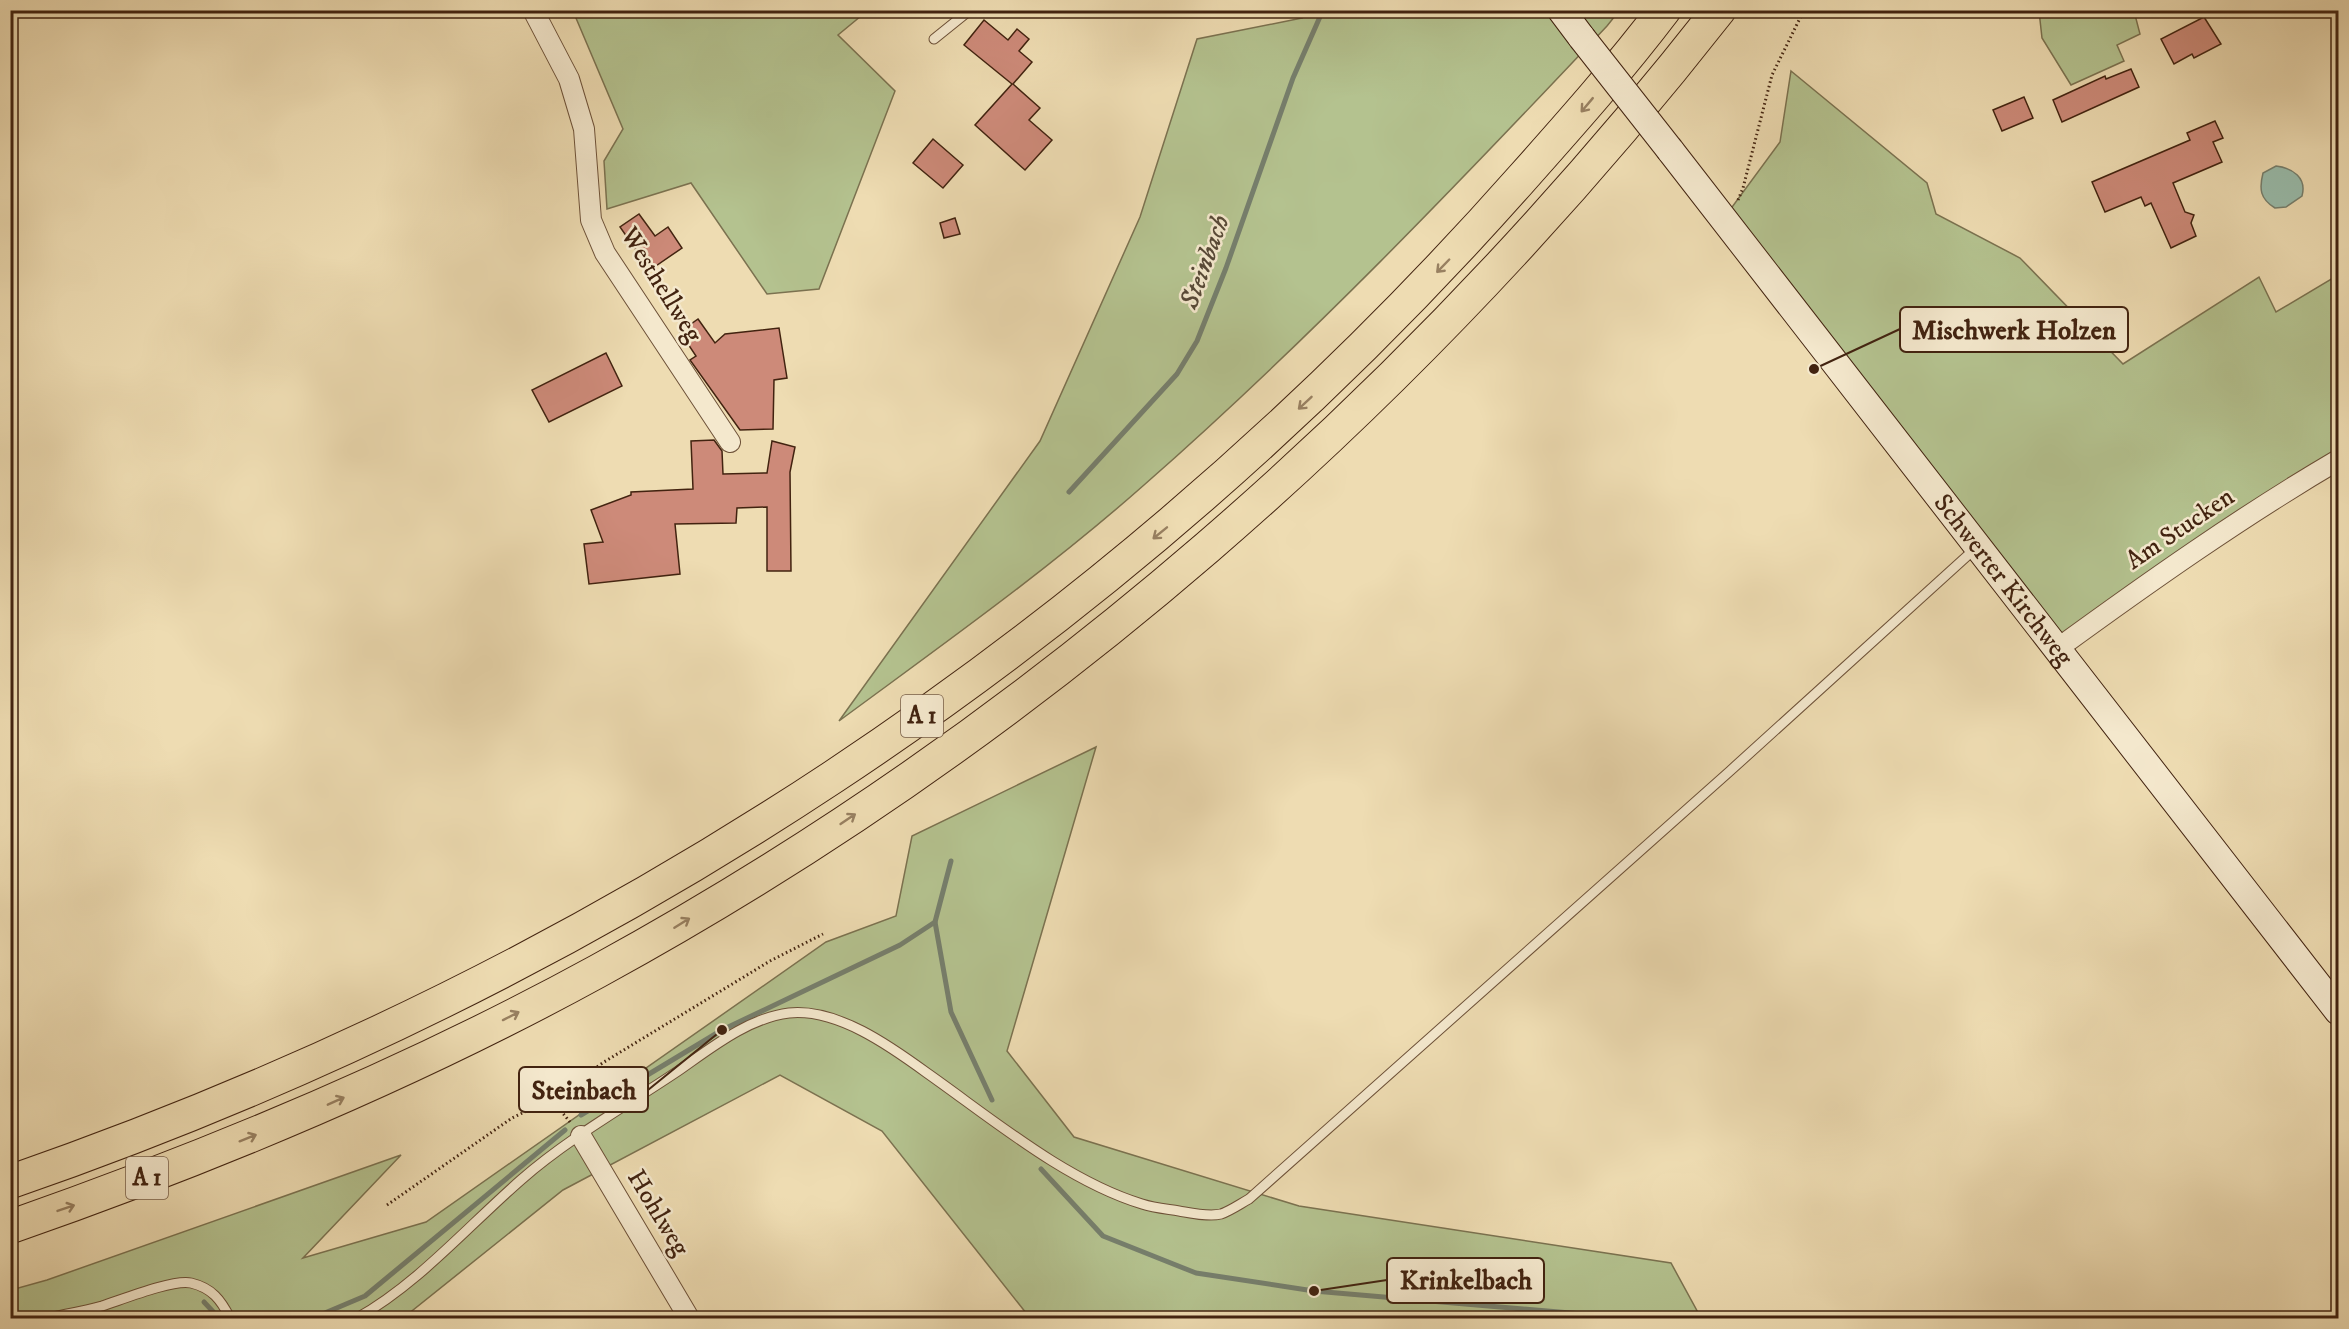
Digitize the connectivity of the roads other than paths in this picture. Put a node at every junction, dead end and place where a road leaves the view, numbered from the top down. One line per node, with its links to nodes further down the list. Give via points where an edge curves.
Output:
1 (533, 10): 7 (street, Westhellweg, via 569,80 584,129 591,220 605,253)
2 (970, 10): 6 (lane)
3 (1560, 10): 9 (main road, Schwerter Kirchweg, bridge)
4 (1664, 10): 13 (highway, A 1, one-way to 13, via 1463,245 1356,356 1163,530 1066,609 904,729 713,854 588,927 483,982 267,1083)
5 (1719, 10): 14 (highway, A 1, one-way to 5, via 177,1167 282,1124 504,1020 654,939 806,848 990,721 1203,552 1388,383 1607,149)
6 (934, 39)
7 (730, 442)
8 (2338, 460): 10 (street, Am Stucken, via 2216,536)
9 (1978, 545): 10 (main road, Schwerter Kirchweg); 12 (lane, via 1249,1199 1221,1214 1196,1214 1142,1204 1089,1182 1043,1155 890,1046 813,1013 789,1013 763,1020 730,1036)
10 (2057, 649): 11 (main road, Schwerter Kirchweg)
11 (2338, 1011)
12 (581, 1136): 17 (lane, via 525,1177 406,1285); 18 (street, Hohlweg)
13 (10, 1182)
14 (10, 1227)
15 (48, 1318): 16 (lane, via 188,1282 211,1290)
16 (230, 1318)
17 (357, 1318)
18 (689, 1318)

